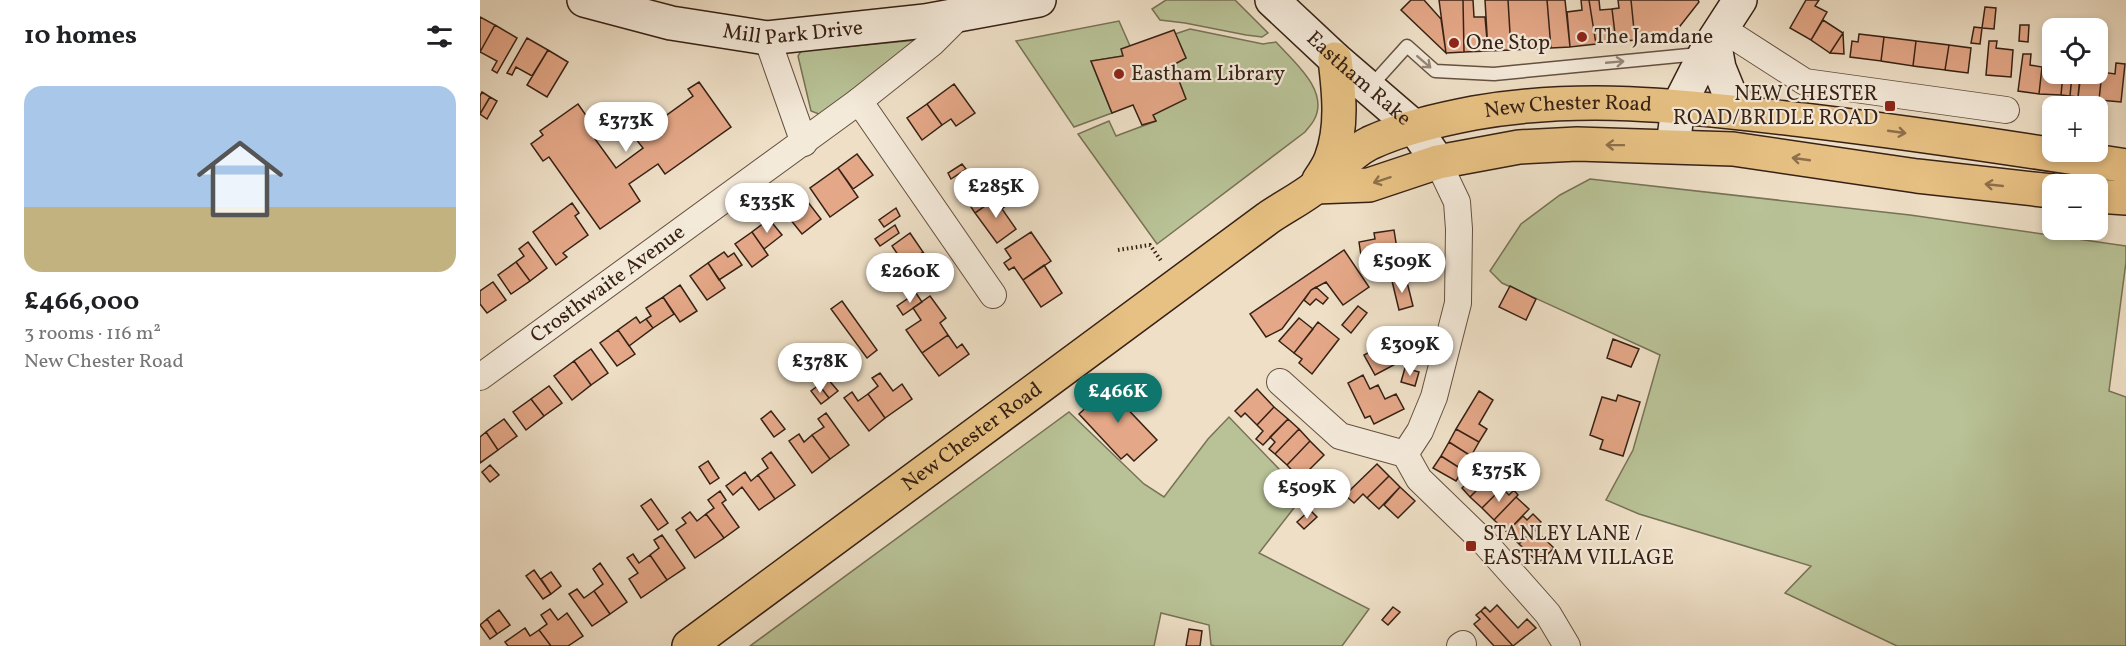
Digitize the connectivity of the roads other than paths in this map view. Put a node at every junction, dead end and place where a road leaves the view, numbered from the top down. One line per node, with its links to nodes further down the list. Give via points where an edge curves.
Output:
1 (584, 0): 6 (street, Mill Park Drive, via 670,23)
2 (1039, 0): 4 (street, Mill Park Drive)
3 (1272, 0): 7 (street, Eastham Rake)
4 (960, 15): 6 (street, Mill Park Drive); 9 (street, Crosthwaite Avenue, via 932,43)
5 (1722, 22): 8 (lane, one-way to 5, via 1407,46 1435,71 1494,74); 10 (street); 11 (street, via 1805,82); 12 (street, via 1719,68 1730,95)
6 (767, 38): 14 (street)
7 (1335, 59): 8 (street, Eastham Rake); 18 (highway, via 1339,119 1331,159)
8 (1369, 88): 13 (street, Eastham Rake)
9 (859, 101): 14 (street, Crosthwaite Avenue); 22 (street)
10 (1678, 107): 12 (highway, New Chester Road); 13 (highway, New Chester Road, via 1558,102 1497,109); 15 (street)
11 (2006, 110)
12 (1746, 113): 17 (highway, New Chester Road, one-way to 17)
13 (1414, 127): 16 (street, Eastham Rake); 18 (highway, New Chester Road, via 1360,149)
14 (804, 142): 23 (street, Crosthwaite Avenue)
15 (1673, 146): 16 (highway, New Chester Road, one-way to 16, via 1532,145); 19 (highway, New Chester Road, one-way to 15, via 1733,149)
16 (1438, 162): 18 (highway, New Chester Road, one-way to 18, via 1369,184); 25 (street, via 1457,202 1458,303 1434,397)
17 (2126, 166)
18 (1315, 187): 26 (highway, New Chester Road)
19 (2042, 190)
20 (2108, 197): 21 (highway)
21 (2126, 198)
22 (993, 295)
23 (480, 377)
24 (1280, 382): 25 (street, via 1340,436)
25 (1405, 454): 27 (street, via 1419,479 1485,543 1548,614)
26 (689, 646)
27 (1567, 646)

